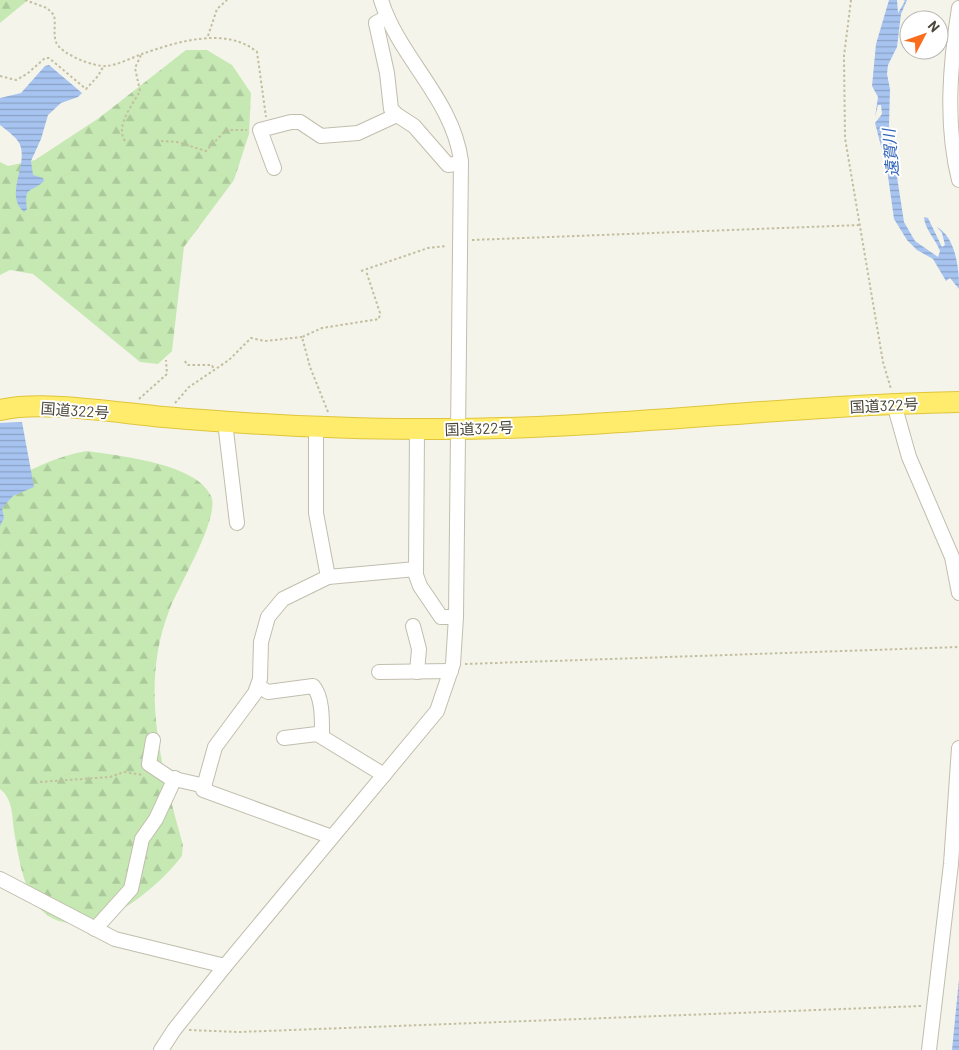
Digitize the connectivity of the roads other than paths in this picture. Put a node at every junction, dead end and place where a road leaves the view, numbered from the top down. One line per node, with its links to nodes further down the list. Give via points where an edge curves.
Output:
1 (381, 0): 3 (street)
2 (959, 8): 7 (street, via 950,96)
3 (387, 17): 4 (street, via 376,23 392,109); 5 (street, via 450,121)
4 (397, 115): 5 (street, via 414,126 448,165); 6 (street, via 371,129 349,134 321,136 300,122 264,128)
5 (461, 163): 14 (street, via 455,243)
6 (274, 168)
7 (959, 180)
8 (959, 402): 9 (highway, 国道322号)
9 (898, 404): 14 (highway, 国道322号, via 670,421); 18 (street, via 909,457 952,557)
10 (0, 410): 11 (highway, 国道322号, via 33,407)
11 (225, 422): 12 (highway, 国道322号); 15 (street)
12 (324, 427): 13 (highway, 国道322号); 17 (street, via 316,513)
13 (417, 430): 14 (highway, 国道322号); 16 (street)
14 (458, 430): 19 (street)
15 (237, 523)
16 (416, 569): 17 (street); 19 (street, via 420,586 441,617)
17 (328, 577): 24 (street, via 283,599 268,617 261,642)
18 (959, 593)
19 (456, 617): 21 (street)
20 (413, 626): 23 (street, via 419,649)
21 (452, 668): 23 (street); 29 (street, via 437,711)
22 (379, 672): 23 (street)
23 (417, 672)
24 (258, 686): 25 (street, via 268,692 313,686 322,717); 31 (street, via 215,747)
25 (322, 736): 26 (street); 29 (street)
26 (284, 738)
27 (153, 740): 30 (street, via 149,764 160,773)
28 (959, 748): 37 (street, via 951,864)
29 (384, 775): 32 (street)
30 (175, 778): 31 (street); 34 (street, via 156,819 142,839 131,890)
31 (204, 786): 32 (street, via 204,790 213,795)
32 (332, 837): 35 (street)
33 (0, 879): 34 (street)
34 (95, 930): 35 (street, via 115,939)
35 (225, 966): 36 (street)
36 (162, 1050)
37 (929, 1050)

